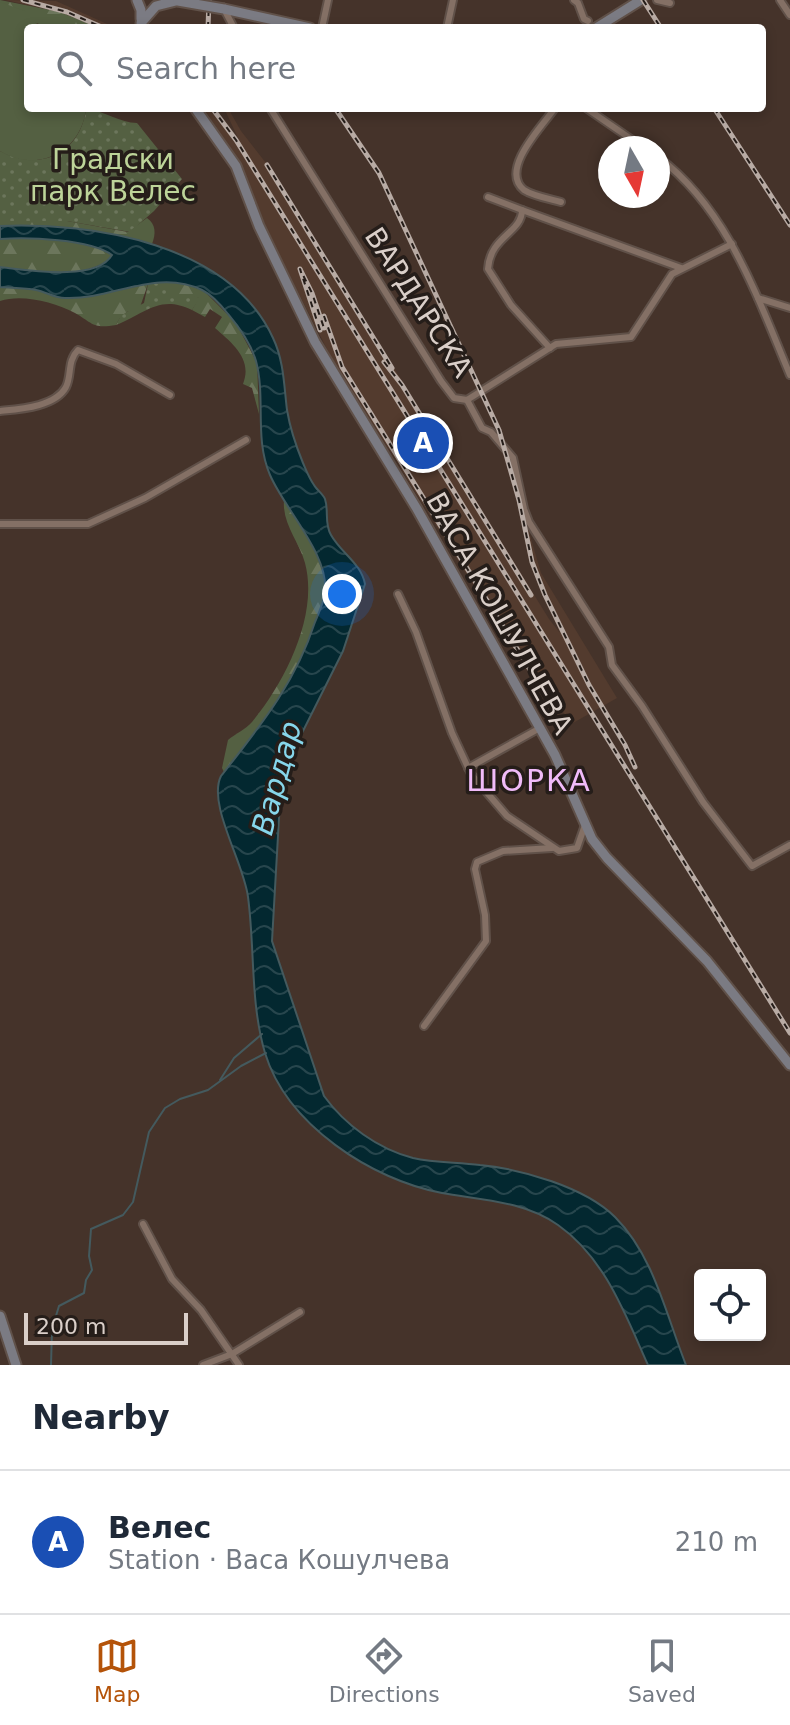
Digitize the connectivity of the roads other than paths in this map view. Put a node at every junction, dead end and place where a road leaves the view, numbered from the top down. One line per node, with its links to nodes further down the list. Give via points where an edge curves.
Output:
1 (137, 0): 15 (main road)
2 (148, 0): 16 (main road)
3 (328, 0): 21 (street)
4 (453, 0): 22 (street)
5 (574, 0): 14 (street)
6 (641, 0): 23 (main road)
7 (657, 0): 10 (street)
8 (780, 0): 13 (street)
9 (173, 1): 11 (main road, bridge); 17 (main road, via 156,6)
10 (670, 3)
11 (224, 9): 12 (main road); 18 (street)
12 (240, 14): 19 (street); 20 (main road)
13 (790, 15)
14 (588, 21)
15 (140, 24)
16 (140, 24)
17 (141, 24)
18 (232, 24)
19 (236, 24)
20 (290, 24)
21 (323, 24)
22 (448, 24)
23 (603, 24)
24 (198, 112): 45 (main road, ВАСА КОШУЛЧЕВА, via 236,166 259,226 325,360 417,509)
25 (273, 112): 40 (street, ВАРДАРСКА, via 441,381 454,398)
26 (552, 112): 31 (street, via 515,166 516,179 525,190)
27 (592, 112): 28 (street)
28 (627, 136)
29 (670, 168): 33 (street, via 691,186)
30 (488, 197): 32 (street)
31 (561, 202)
32 (522, 210): 34 (street); 37 (street, via 522,219 495,245 488,269 511,305)
33 (732, 244): 34 (street, ВАРДАРСКА); 35 (street)
34 (681, 268): 37 (street, ВАРДАРСКА, via 667,280 631,337 564,342)
35 (758, 298): 36 (street); 38 (street)
36 (790, 308)
37 (550, 348): 40 (street, ВАРДАРСКА)
38 (790, 375)
39 (170, 395): 41 (street, via 79,350 57,396)
40 (467, 400): 48 (street, via 482,428 513,458 529,522 609,647 612,665 703,802 752,866)
41 (0, 411)
42 (246, 440): 43 (street, via 88,524)
43 (0, 524)
44 (398, 594): 46 (street)
45 (540, 728): 46 (street); 47 (main road, ВАСА КОШУЛЧЕВА, via 566,774)
46 (468, 768): 49 (street, via 507,816)
47 (585, 825): 49 (street, via 577,848); 51 (main road, ВАСА КОШУЛЧЕВА, via 607,858 707,961)
48 (790, 845)
49 (552, 848): 50 (street, via 503,851 477,862 488,937)
50 (424, 1026)
51 (790, 1065)
52 (143, 1224): 55 (street, via 168,1272)
53 (300, 1312): 55 (street)
54 (0, 1316): 56 (main road)
55 (232, 1354): 57 (street); 58 (street)
56 (16, 1365)
57 (203, 1365)
58 (239, 1365)

